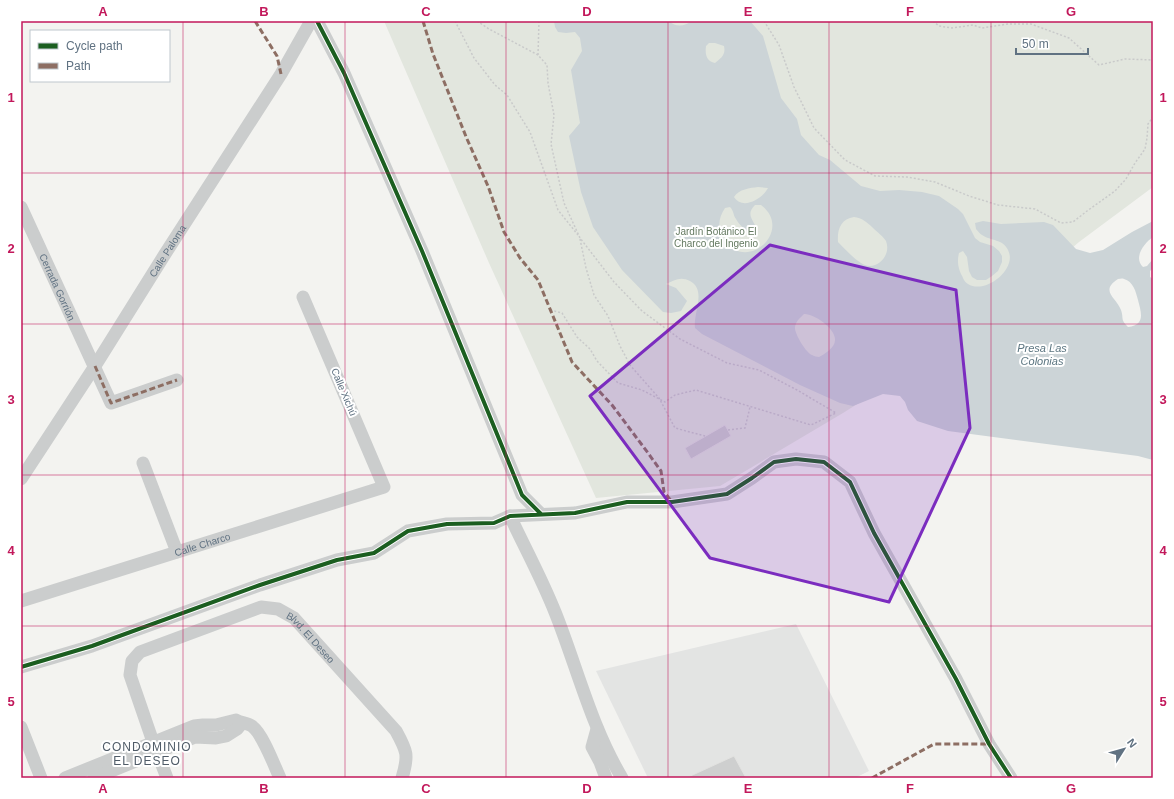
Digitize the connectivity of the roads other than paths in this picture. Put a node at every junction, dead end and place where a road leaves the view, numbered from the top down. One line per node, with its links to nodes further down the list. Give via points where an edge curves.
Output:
1 (311, 21): 5 (street, Calle Paloma, via 281,74)
2 (317, 21): 10 (street, via 344,73 422,251 522,495)
3 (21, 207): 5 (street, Cerrada Gorrión)
4 (303, 297): 9 (street, Calle Xichú)
5 (95, 366): 6 (street, Cerrada Gorrión, via 111,403); 8 (street, Calle Paloma)
6 (177, 380)
7 (143, 463): 12 (street)
8 (21, 479)
9 (384, 487): 12 (street, Calle Charco)
10 (541, 514): 11 (street); 26 (street, via 575,513 627,502 672,502 727,494 774,462 824,462 850,482 874,533 956,679 989,744)
11 (510, 516): 14 (street, via 494,524 447,524 408,531 374,553 337,560 274,580 92,646); 16 (street, via 555,612)
12 (178, 552): 13 (street, Calle Charco)
13 (21, 601)
14 (21, 667)
15 (21, 727): 18 (street)
16 (597, 729): 24 (street, via 592,747); 25 (street)
17 (155, 747): 19 (street); 20 (street); 21 (street); 22 (street, via 194,726 216,725 236,720 253,726 260,735); 23 (street, Blvd. El Deseo, via 130,675 132,661 140,652 261,607 278,609 294,618 396,731 406,749 406,764)
18 (40, 778)
19 (65, 778)
20 (94, 778)
21 (167, 778)
22 (280, 778)
23 (402, 778)
24 (606, 778)
25 (622, 778)
26 (1011, 778)

